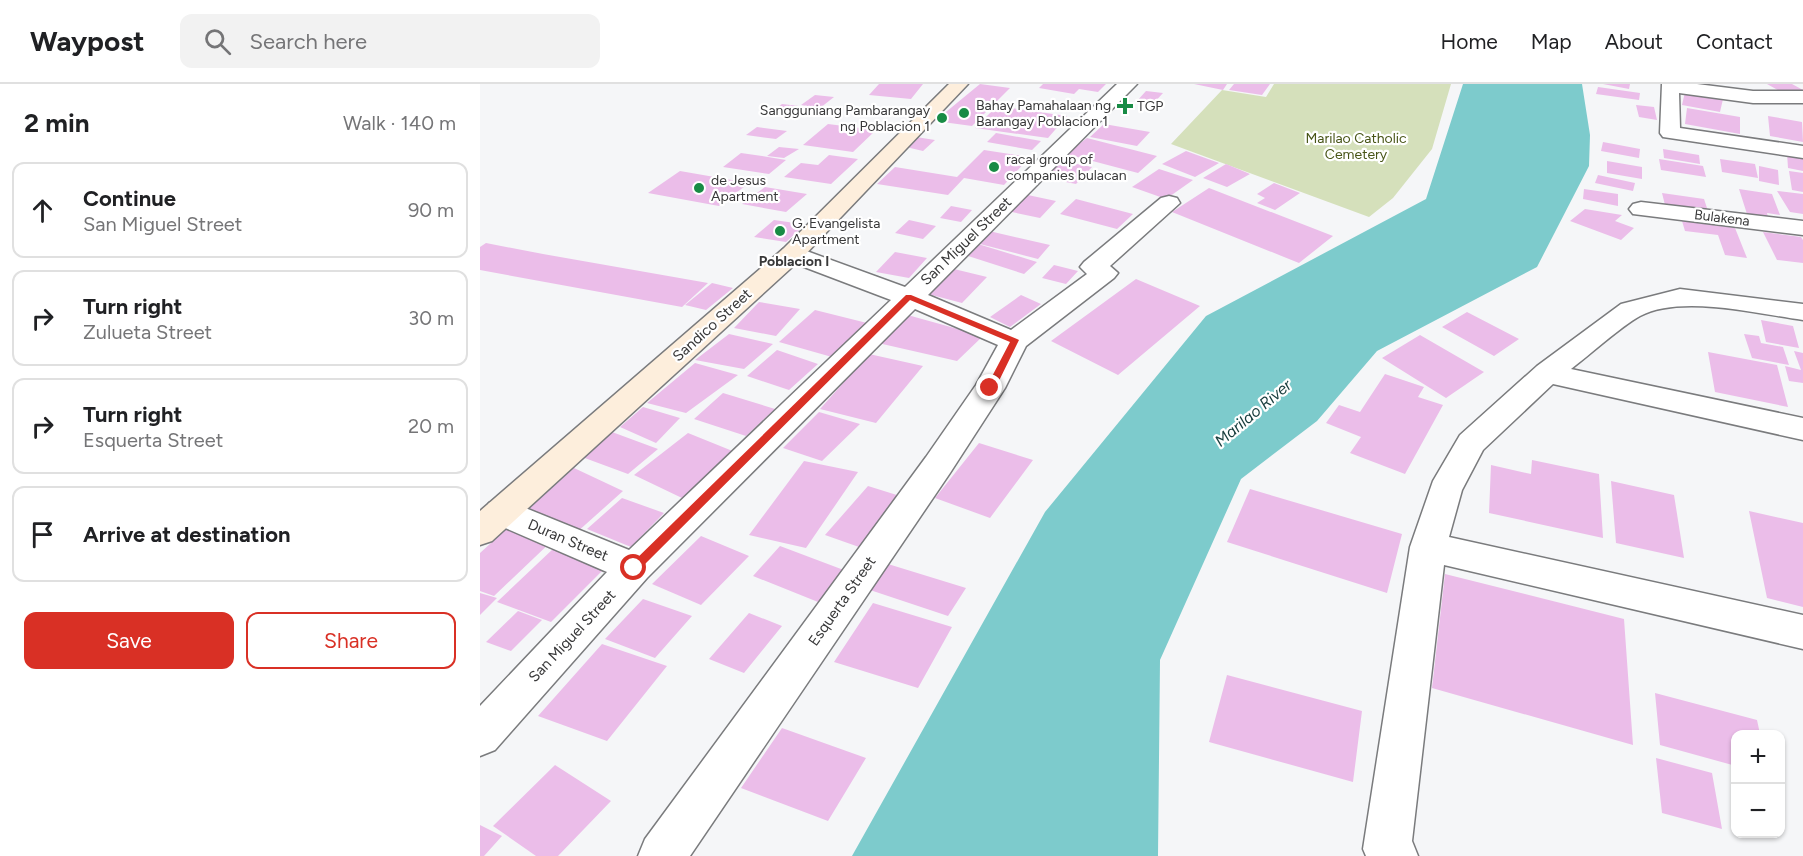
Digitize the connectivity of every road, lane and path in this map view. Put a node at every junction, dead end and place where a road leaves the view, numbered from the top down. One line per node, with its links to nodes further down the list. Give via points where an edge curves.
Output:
1 (959, 84): 8 (main road, Sandico Street)
2 (1128, 84): 9 (street, San Miguel Street)
3 (1803, 98): 4 (street, via 1753,97 1670,86 1670,133)
4 (1803, 152)
5 (1169, 203): 11 (street, via 1093,267 1105,273)
6 (1641, 209): 7 (street, Bulakena)
7 (1803, 228)
8 (792, 254): 9 (street); 14 (main road, Sandico Street)
9 (909, 297): 11 (street); 16 (street, San Miguel Street)
10 (1803, 312): 12 (street, via 1680,297 1655,302 1631,310)
11 (1014, 340): 19 (street, Esquerta Street, via 990,388 951,446)
12 (1547, 373): 13 (street); 15 (street, via 1471,443 1444,490)
13 (1803, 429)
14 (491, 522): 16 (street, Duran Street)
15 (1428, 547): 17 (street); 20 (street, via 1388,849)
16 (634, 568): 18 (street, San Miguel Street)
17 (1803, 632)
18 (480, 736)
19 (662, 856)
20 (1394, 856)

